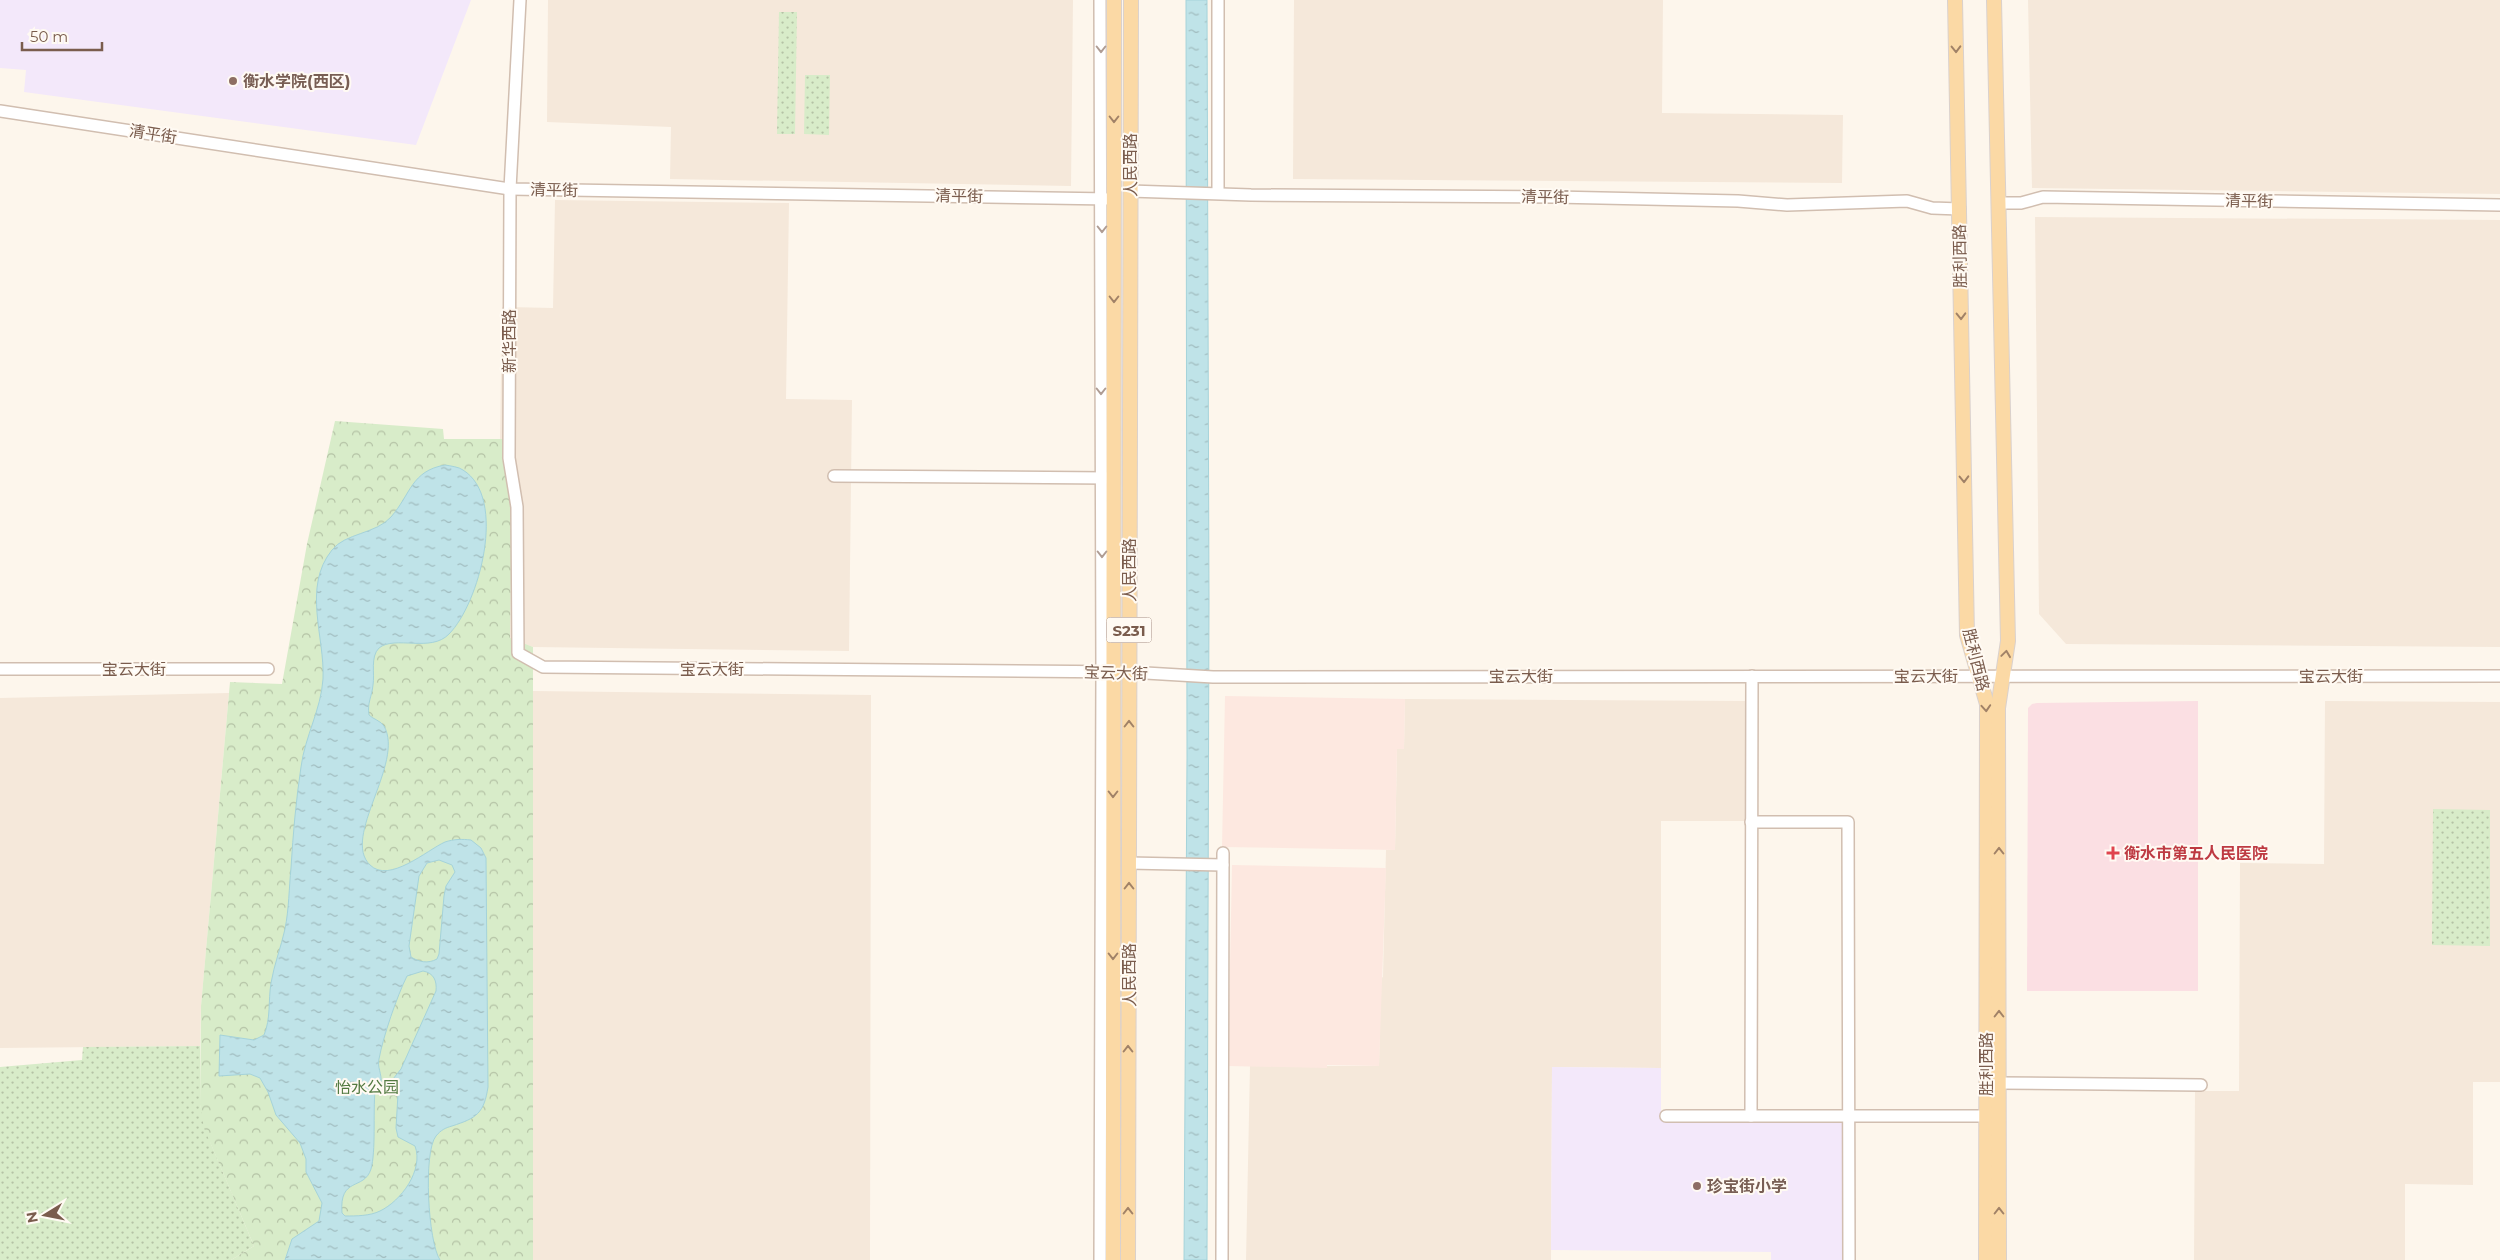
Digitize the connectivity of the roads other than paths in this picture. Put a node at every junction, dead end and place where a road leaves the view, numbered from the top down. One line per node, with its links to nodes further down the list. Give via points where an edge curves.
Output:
1 (520, 0): 9 (street, 新华西路)
2 (1100, 0): 12 (street, one-way to 12)
3 (1114, 0): 12 (main road, 人民西路 / S231, one-way to 12)
4 (1130, 0): 10 (main road, 人民西路 / S231)
5 (1218, 0): 11 (street)
6 (1955, 0): 15 (main road, 胜利西路, one-way to 15)
7 (1994, 0): 13 (main road, 胜利西路)
8 (0, 110): 9 (street, 清平街)
9 (510, 189): 12 (street, 清平街); 18 (street, 新华西路, via 509,458 517,507 518,654)
10 (1130, 190): 11 (street, 清平街); 22 (main road, 人民西路 / S231)
11 (1214, 192): 15 (street, 清平街, via 1573,197 1787,205 1907,201 1932,208)
12 (1108, 199): 17 (main road, 人民西路 / S231, one-way to 17)
13 (2000, 203): 14 (street, 清平街, via 2021,203 2043,197); 25 (main road, 胜利西路, one-way to 13, via 2008,641)
14 (2500, 205)
15 (1960, 209): 24 (main road, 胜利西路, one-way to 24, via 1967,635)
16 (834, 476): 17 (street)
17 (1107, 478): 21 (main road, 人民西路 / S231, one-way to 21)
18 (543, 667): 21 (street, 宝云大街)
19 (0, 668): 20 (street, 宝云大街)
20 (268, 669)
21 (1108, 672): 22 (street, 宝云大街); 35 (street); 36 (main road, 人民西路 / S231, one-way to 36)
22 (1129, 672): 23 (street, 宝云大街, via 1213,677); 28 (main road, 人民西路 / S231, one-way to 22)
23 (1752, 676): 24 (street, 宝云大街); 27 (street)
24 (1979, 676): 25 (street, 宝云大街); 34 (main road, 胜利西路, one-way to 34, via 1987,704)
25 (2003, 676): 26 (street, 宝云大街); 29 (main road, 胜利西路, one-way to 25, via 1998,708)
26 (2500, 676)
27 (1751, 822): 32 (street); 33 (street, via 1848,822)
28 (1129, 863): 37 (main road, 人民西路 / S231, one-way to 28); 38 (street, via 1220,861)
29 (1999, 1084): 30 (street); 41 (main road, 胜利西路, one-way to 29)
30 (2201, 1085)
31 (1666, 1116): 32 (street)
32 (1751, 1116): 33 (street)
33 (1848, 1116): 34 (street); 39 (street)
34 (1986, 1116): 40 (main road, 胜利西路)
35 (1100, 1260)
36 (1113, 1260)
37 (1128, 1260)
38 (1222, 1260)
39 (1849, 1260)
40 (1986, 1260)
41 (1999, 1260)

